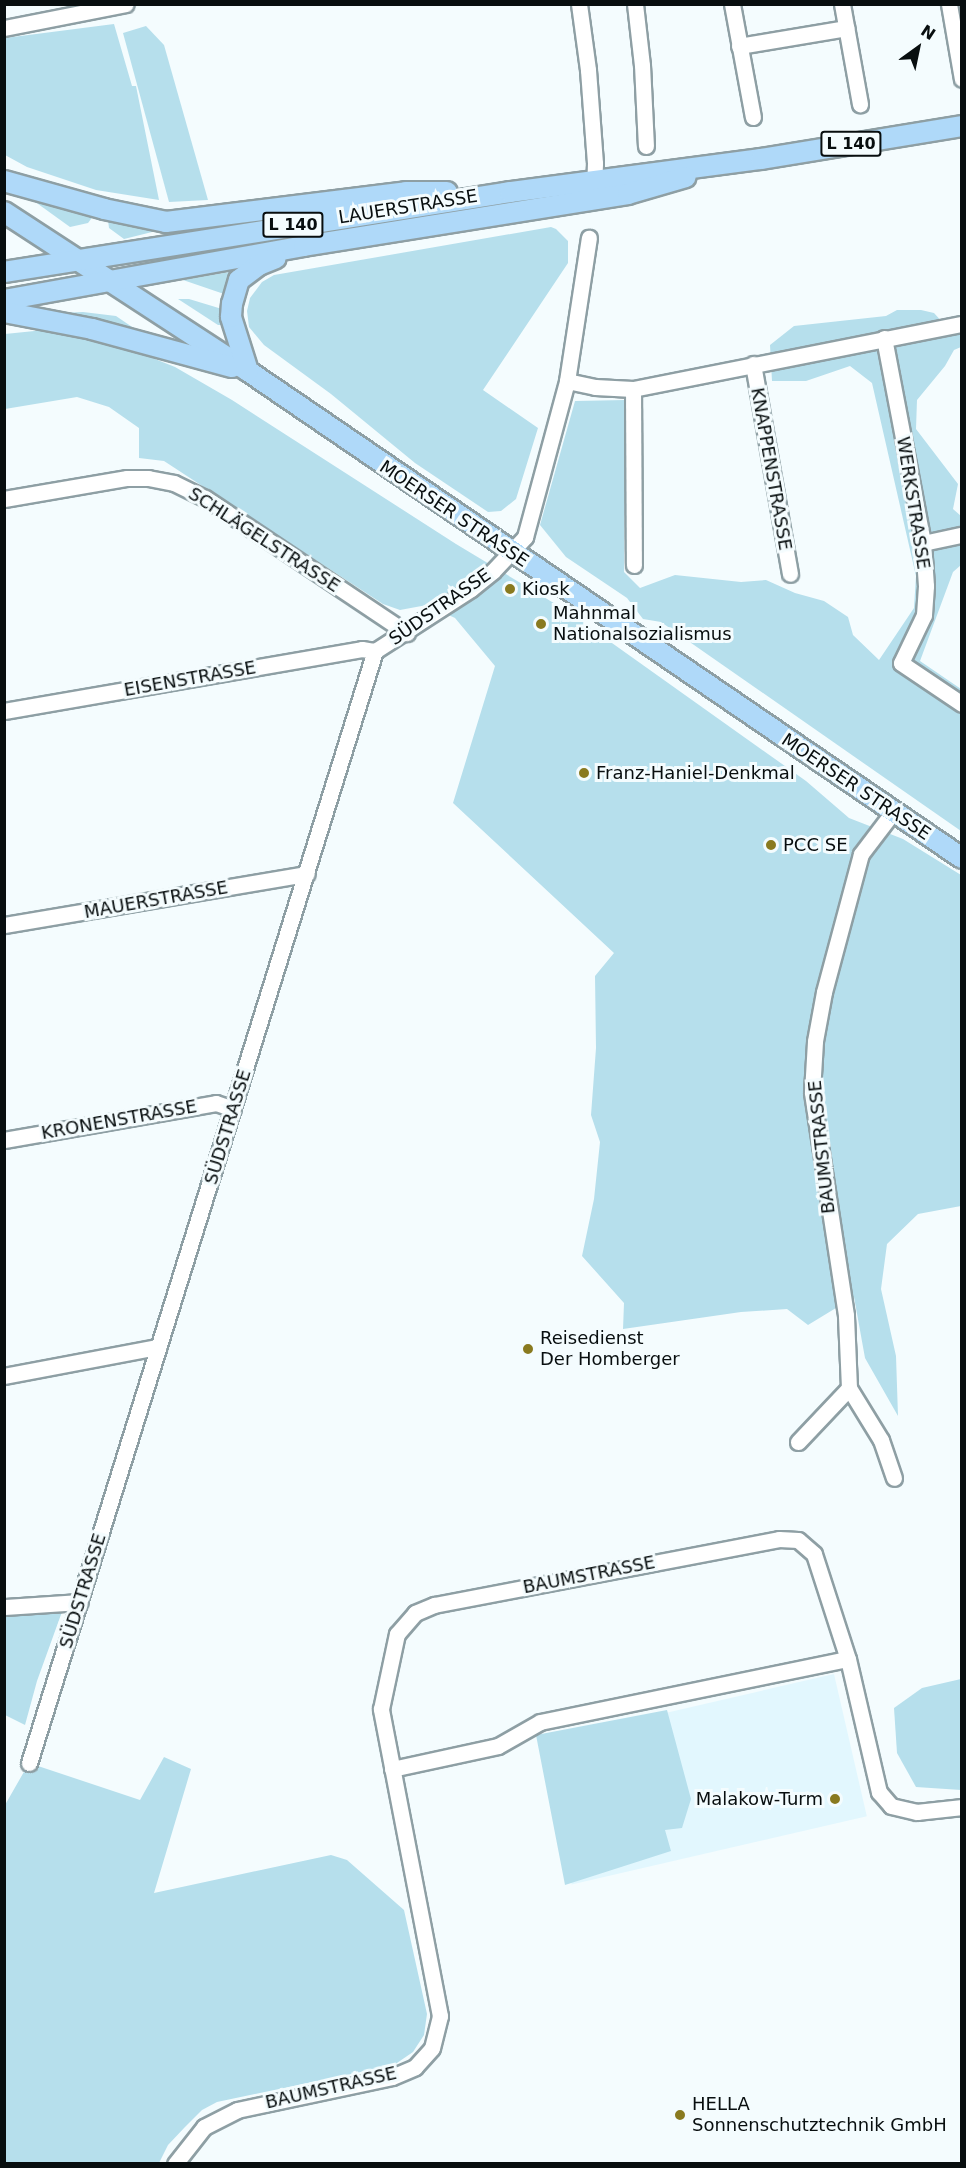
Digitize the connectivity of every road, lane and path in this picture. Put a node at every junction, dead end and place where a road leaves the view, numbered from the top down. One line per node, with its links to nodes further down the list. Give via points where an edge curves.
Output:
1 (126, 4): 8 (street)
2 (579, 4): 16 (street)
3 (634, 4): 14 (street)
4 (732, 4): 9 (street)
5 (842, 4): 7 (street)
6 (949, 4): 10 (street)
7 (846, 27): 9 (street); 11 (street)
8 (4, 28)
9 (739, 46): 12 (street)
10 (962, 79)
11 (860, 104)
12 (753, 117)
13 (962, 126): 15 (main road, LAUERSTRASSE / L 140)
14 (646, 146)
15 (741, 161): 16 (main road, LAUERSTRASSE / L 140); 19 (main road, LAUERSTRASSE / L 140, via 628,194)
16 (596, 179): 18 (main road, LAUERSTRASSE / L 140); 19 (street)
17 (4, 181): 18 (main road, via 166,222 406,192)
18 (510, 192): 23 (main road, LAUERSTRASSE / L 140)
19 (593, 200): 22 (main road, LAUERSTRASSE / L 140)
20 (4, 212): 23 (main road, MOERSER STRASSE)
21 (589, 238): 32 (street, SÜDSTRASSE)
22 (304, 246): 25 (main road, LAUERSTRASSE / L 140); 31 (main road, via 260,265 239,280 231,317)
23 (76, 260): 24 (main road, L 140); 25 (main road, MOERSER STRASSE)
24 (4, 272)
25 (110, 282): 26 (main road, L 140); 31 (main road, MOERSER STRASSE)
26 (4, 300)
27 (4, 312): 31 (main road, via 92,329)
28 (962, 324): 29 (street, KNAPPENSTRASSE)
29 (884, 338): 30 (street, KNAPPENSTRASSE); 36 (street, WERKSTRASSE)
30 (753, 364): 33 (street, KNAPPENSTRASSE); 39 (street, KNAPPENSTRASSE)
31 (248, 371): 37 (main road, MOERSER STRASSE)
32 (567, 381): 33 (street, KNAPPENSTRASSE); 37 (street, SÜDSTRASSE, via 525,537)
33 (633, 389): 38 (street)
34 (4, 499): 40 (street, SCHLÄGELSTRASSE, via 127,478 174,483 205,498)
35 (962, 535): 36 (street)
36 (923, 543): 42 (street, WERKSTRASSE, via 924,615 901,663)
37 (512, 553): 40 (street, SÜDSTRASSE, via 471,589); 44 (main road, MOERSER STRASSE)
38 (634, 565)
39 (790, 574)
40 (406, 633): 41 (street, SÜDSTRASSE)
41 (375, 651): 43 (street, EISENSTRASSE, via 362,649); 46 (street, SÜDSTRASSE)
42 (962, 704)
43 (4, 711)
44 (893, 812): 45 (main road, MOERSER STRASSE); 52 (street, BAUMSTRASSE, via 861,854 815,1041 812,1092 846,1315)
45 (962, 858)
46 (307, 874): 47 (street, MAUERSTRASSE); 48 (street, SÜDSTRASSE)
47 (4, 926)
48 (233, 1109): 49 (street, KRONENSTRASSE, via 216,1103); 50 (street, SÜDSTRASSE)
49 (4, 1140)
50 (158, 1347): 51 (street); 55 (street, SÜDSTRASSE)
51 (4, 1376)
52 (849, 1388): 53 (street); 54 (street, BAUMSTRASSE, via 881,1440)
53 (798, 1442)
54 (894, 1478)
55 (80, 1602): 56 (street); 58 (street, SÜDSTRASSE)
56 (4, 1607)
57 (848, 1659): 59 (street, via 540,1722 498,1746); 59 (street, BAUMSTRASSE, via 814,1554 798,1540 779,1539 434,1605 415,1613 397,1634 381,1708); 60 (street, BAUMSTRASSE, via 879,1792 891,1806 917,1812)
58 (29, 1762)
59 (392, 1769): 61 (street, BAUMSTRASSE, via 440,2016 432,2048 415,2067 392,2077 237,2110 204,2127)
60 (962, 1807)
61 (175, 2163)

